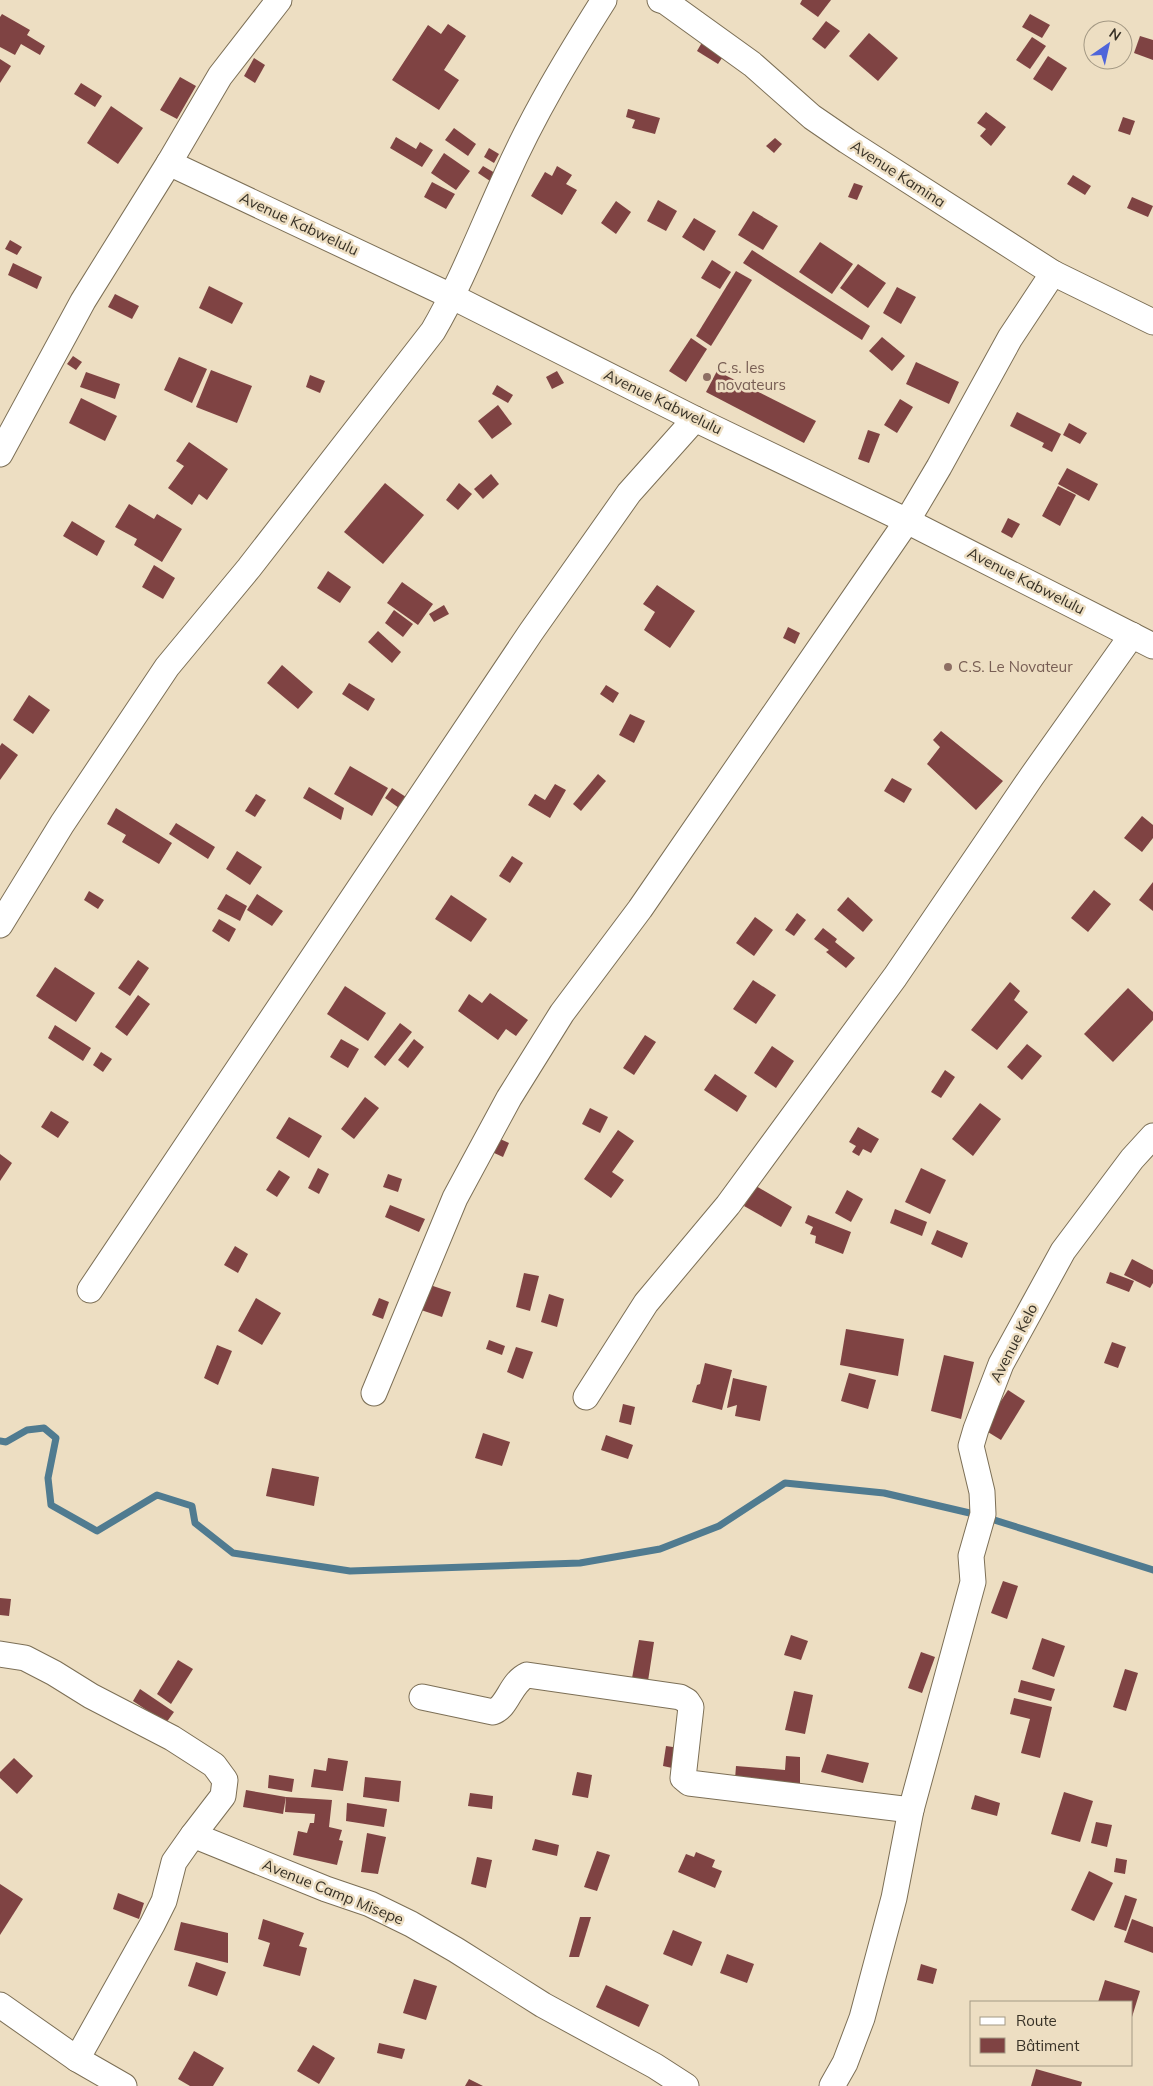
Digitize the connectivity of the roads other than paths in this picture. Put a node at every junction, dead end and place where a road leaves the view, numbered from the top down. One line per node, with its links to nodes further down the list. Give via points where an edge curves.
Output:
1 (280, 0): 4 (street, via 220,76)
2 (604, 0): 6 (street, via 563,65 511,166)
3 (660, 0): 5 (street, Avenue Kamina, via 752,64 812,118)
4 (170, 163): 6 (street, Avenue Kabwelulu); 8 (street)
5 (1053, 273): 7 (street, Avenue Kamina); 11 (street, via 1010,338)
6 (453, 297): 9 (street, Avenue Kabwelulu); 13 (street, via 433,331 249,568 167,667 62,824)
7 (1153, 322)
8 (9, 416): 10 (street)
9 (695, 419): 11 (street, Avenue Kabwelulu); 15 (street, via 629,493 554,600)
10 (0, 454)
11 (907, 521): 12 (street, Avenue Kabwelulu); 16 (street, via 640,909 562,1012 509,1098 455,1198)
12 (1142, 641): 17 (street, via 1032,776 890,985 728,1205 646,1303)
13 (0, 925)
14 (1153, 1136): 20 (street, Avenue Kelo, via 1062,1251 1001,1364 976,1429 971,1446 982,1492 982,1514 971,1556 973,1582)
15 (90, 1290)
16 (374, 1393)
17 (586, 1397)
18 (0, 1654): 21 (street, via 25,1658 54,1673 214,1765 225,1780 223,1796)
19 (422, 1697): 20 (street, via 493,1712 501,1707 520,1678 527,1675 680,1697 691,1707 683,1778 689,1782)
20 (911, 1810): 26 (street, Avenue Kelo, via 894,1898 862,2018 845,2063)
21 (194, 1835): 23 (street, via 174,1862 164,1901); 25 (street, Avenue Camp Misepe, via 326,1890 370,1904 411,1924)
22 (0, 2005): 23 (street)
23 (77, 2058): 24 (street)
24 (124, 2086)
25 (686, 2086)
26 (832, 2086)

